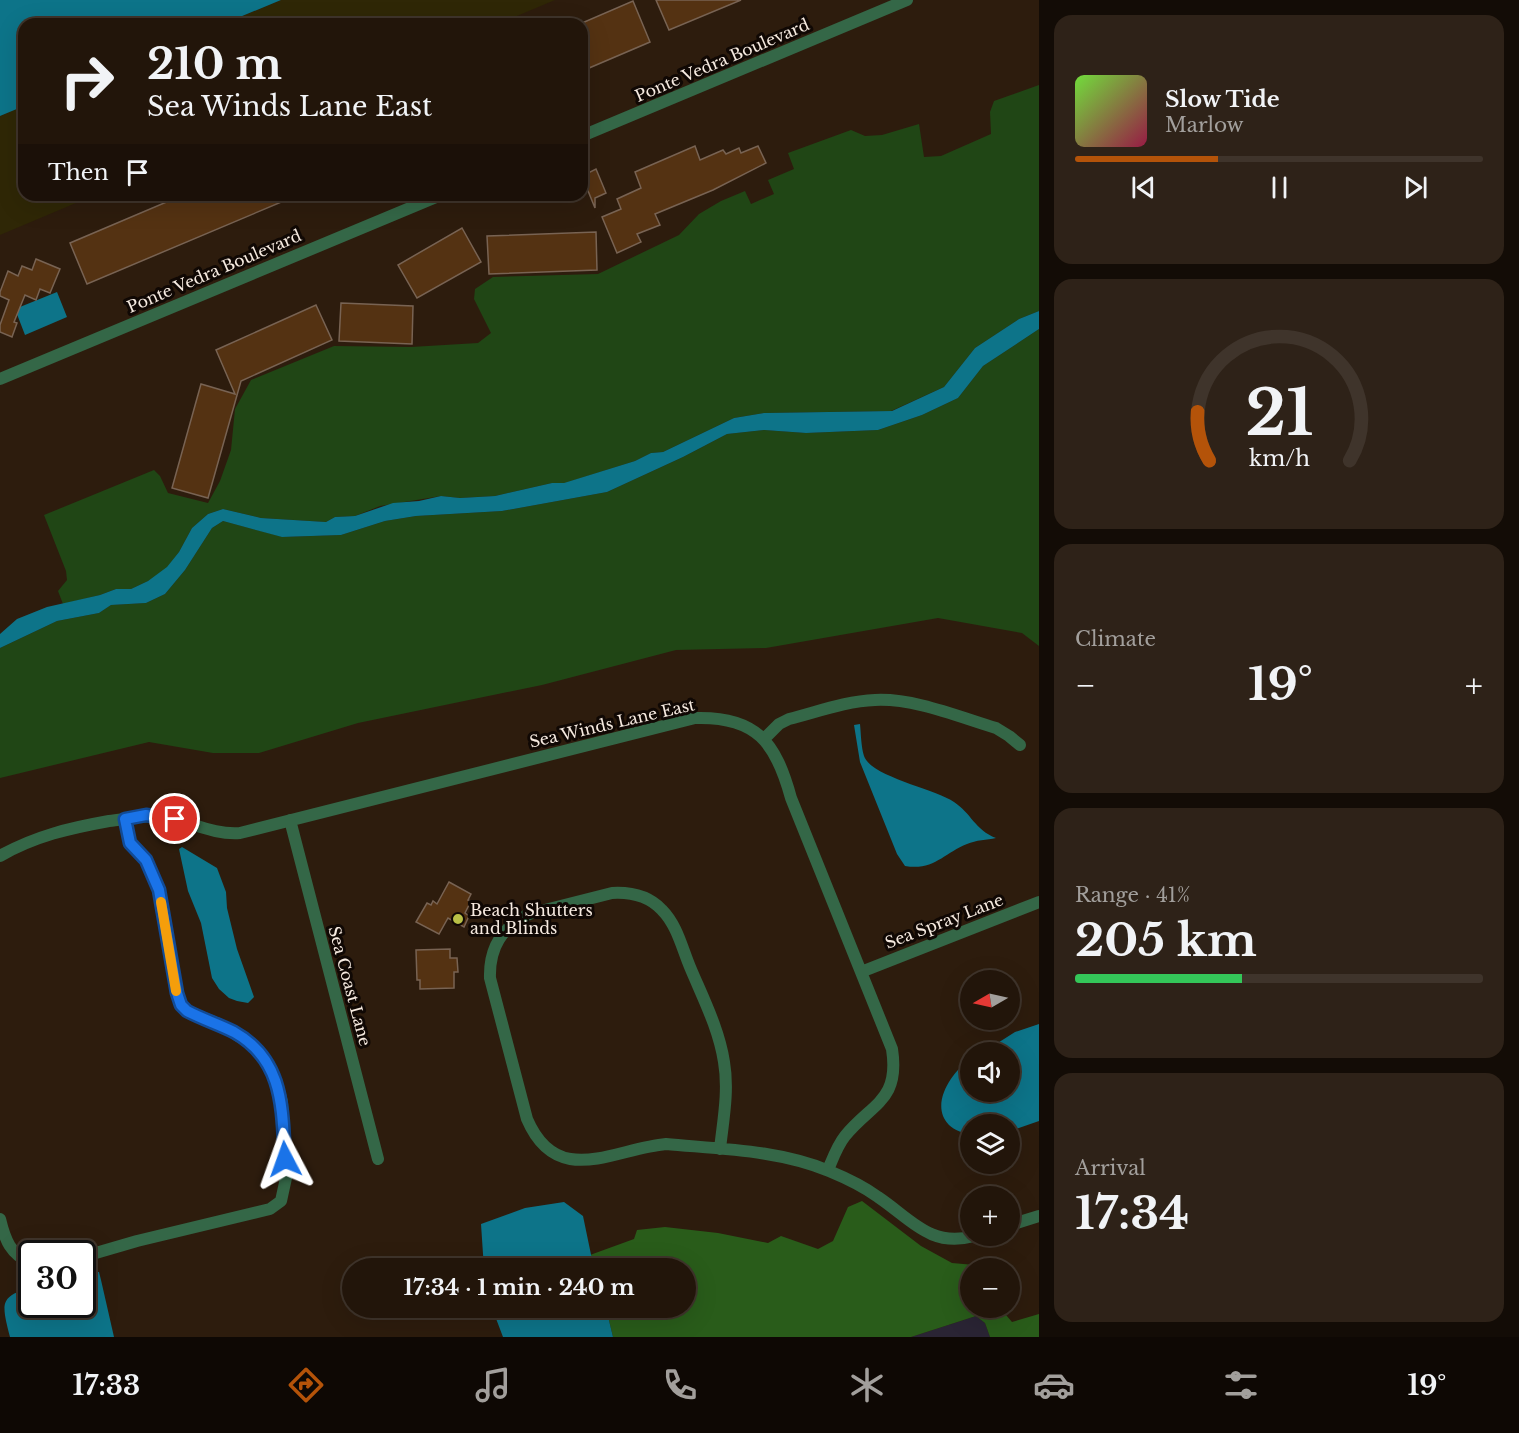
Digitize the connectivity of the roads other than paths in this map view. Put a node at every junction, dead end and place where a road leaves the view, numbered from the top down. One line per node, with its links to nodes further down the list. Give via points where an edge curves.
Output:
1 (907, 0): 2 (street, Ponte Vedra Boulevard)
2 (588, 133)
3 (427, 201): 4 (street, Ponte Vedra Boulevard)
4 (0, 379)
5 (764, 740): 6 (street, via 789,719 875,700 907,703 996,728); 8 (street, Sea Winds Lane East, via 739,723 695,718); 11 (street, Sea Winds Lane East, via 779,759)
6 (1020, 745)
7 (125, 819): 8 (street, Sea Winds Lane East, via 162,816 228,834); 9 (street, Sea Winds Lane East, via 45,835); 19 (street, via 130,843 146,860 159,890 181,1005 251,1044 269,1065 282,1102 286,1178 281,1201 267,1210)
8 (290, 820): 13 (street, Sea Coast Lane)
9 (0, 856)
10 (1039, 902): 11 (street, Sea Spray Lane)
11 (861, 972): 14 (street, Sea Winds Lane East, via 892,1049 893,1078 880,1103 845,1135)
12 (720, 1149): 12 (street, via 726,1084 718,1035 674,928 661,909 638,895 612,892 529,914 507,927 492,952 490,978 527,1119 542,1144 555,1154 578,1161 654,1145); 14 (street, via 770,1155)
13 (378, 1159)
14 (828, 1170): 18 (street, via 878,1197 922,1231 948,1240)
15 (1039, 1216): 17 (street)
16 (0, 1219): 20 (street)
17 (1020, 1222)
18 (960, 1238)
19 (96, 1253)
20 (18, 1256)

